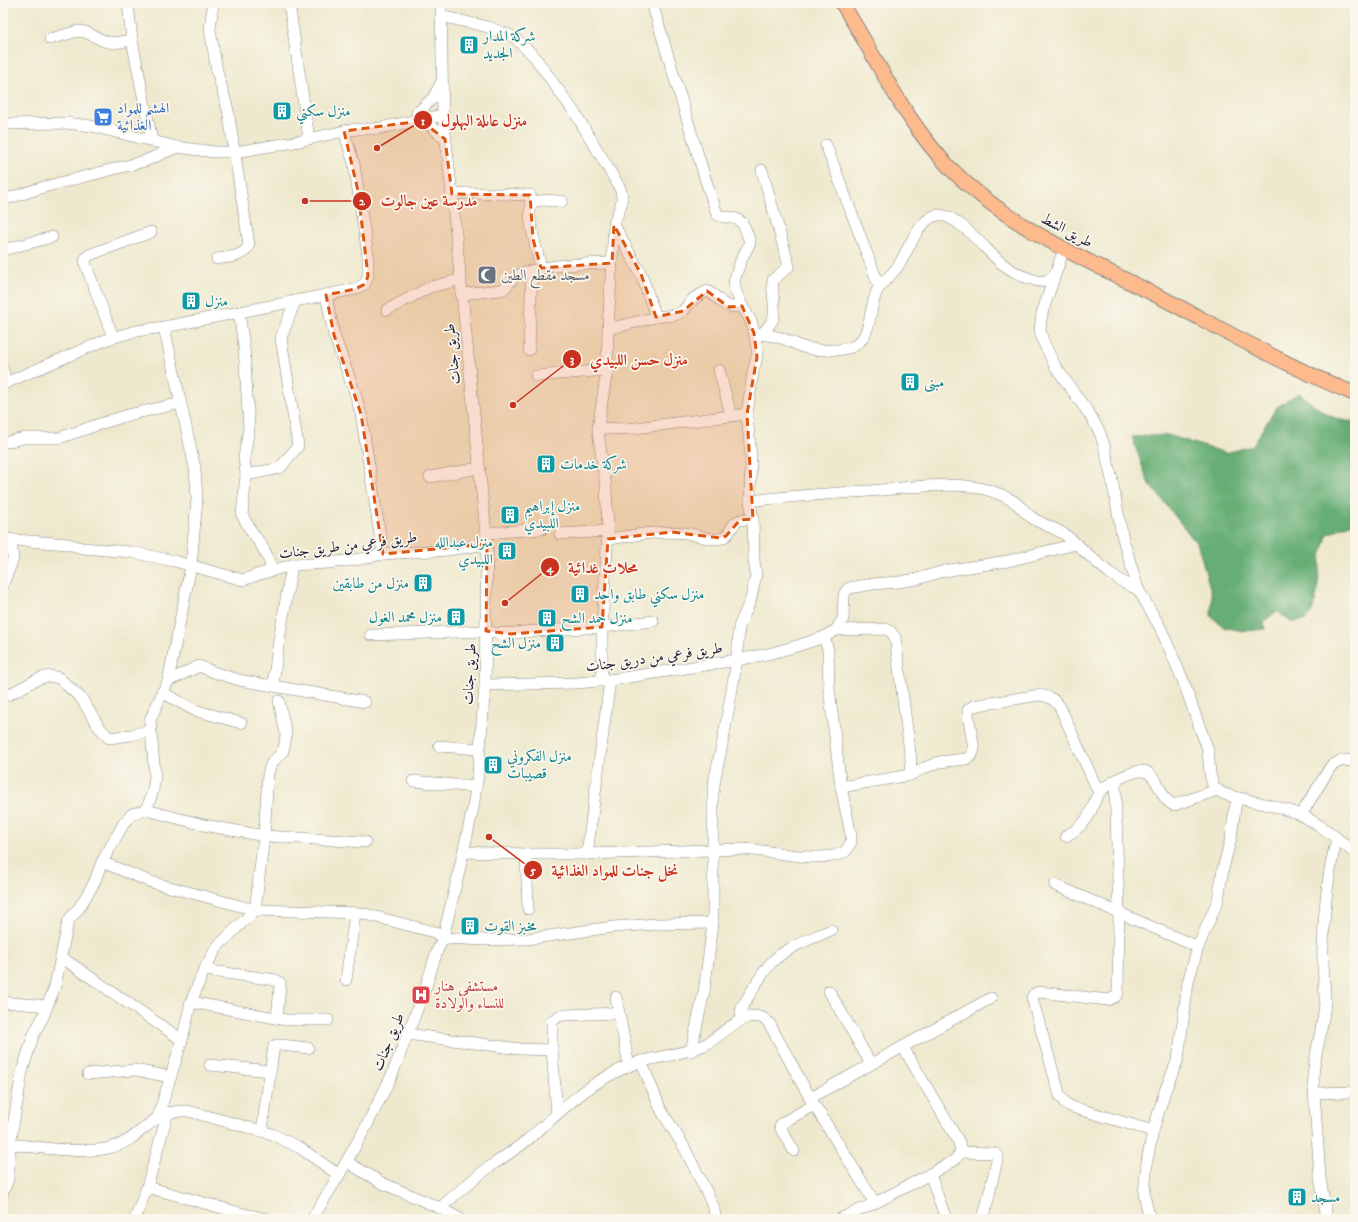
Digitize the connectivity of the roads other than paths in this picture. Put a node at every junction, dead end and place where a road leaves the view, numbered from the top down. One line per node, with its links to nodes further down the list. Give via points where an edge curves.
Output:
1 (128, 3): 9 (street)
2 (213, 3): 20 (street, via 210,30)
3 (289, 3): 15 (street)
4 (441, 3): 7 (street, طريق جنات)
5 (652, 3): 40 (street, via 717,214 738,219 750,243 734,282)
6 (842, 3): 29 (main road, طريق الشط, via 905,111 940,158 995,207)
7 (441, 16): 10 (street, طريق جنات); 26 (street, via 488,27 514,37 534,56 577,116 620,188 622,204)
8 (50, 39): 9 (street, via 78,31 114,43)
9 (132, 40): 17 (street)
10 (442, 80): 11 (street, طريق جنات); 12 (street, via 433,98)
11 (442, 111): 12 (street); 16 (street, طريق جنات)
12 (418, 116): 14 (street, via 375,129); 16 (street)
13 (3, 124): 17 (street, via 66,123 91,126)
14 (344, 131): 15 (street); 38 (street, via 354,164 368,255 368,276 365,284 355,289)
15 (309, 139): 20 (street)
16 (445, 139): 22 (street, طريق جنات)
17 (152, 141): 19 (street)
18 (826, 145): 36 (street)
19 (177, 147): 20 (street); 23 (street, via 145,161)
20 (236, 152): 31 (street, via 249,245 241,254)
21 (762, 170): 46 (street, via 789,266 773,280 775,313 772,321)
22 (452, 194): 25 (street, via 530,195); 35 (street, طريق جنات)
23 (3, 200)
24 (562, 201): 25 (street, via 538,201)
25 (531, 206): 33 (street, via 530,220 537,252)
26 (614, 225): 32 (street); 43 (street, via 641,274)
27 (151, 232): 47 (street, via 86,258 85,263)
28 (52, 237): 30 (street)
29 (1064, 249): 34 (street); 54 (main road, طريق الشط, via 1292,365)
30 (3, 250)
31 (217, 259)
32 (612, 263): 33 (street); 45 (street)
33 (536, 270): 37 (street, via 511,278 505,289); 48 (street)
34 (1054, 276): 36 (street, via 1046,281 1025,278 1000,262 956,221 939,215 928,220 920,228 898,266); 77 (street, via 1042,313 1040,330 1055,366 1090,415 1100,434 1122,535)
35 (459, 280): 37 (street, طريق جنات); 41 (street, via 430,287)
36 (879, 286): 46 (street, via 873,299 867,330 862,339 849,348 805,348 780,338)
37 (461, 294): 60 (street, طريق جنات)
38 (326, 295): 39 (street); 72 (street, via 334,335 360,414)
39 (296, 301): 42 (street); 61 (street, via 281,338 298,446 280,468)
40 (742, 306): 43 (street, via 729,307 714,293 707,291 694,298 683,311 675,315); 46 (street)
41 (387, 310)
42 (239, 312): 44 (street); 61 (street, via 249,428 244,457)
43 (656, 317): 45 (street)
44 (164, 327): 47 (street); 55 (street)
45 (608, 329): 50 (street)
46 (758, 334): 56 (street)
47 (113, 337): 53 (street)
48 (528, 350)
49 (3, 370): 53 (street)
50 (607, 370): 52 (street); 58 (street)
51 (719, 370): 57 (street)
52 (536, 376)
53 (4, 384)
54 (1355, 394)
55 (181, 403): 59 (street, via 103,423 59,438 24,438); 74 (street, via 195,468 197,499)
56 (748, 414): 57 (street); 63 (street, via 751,457)
57 (731, 415): 58 (street, via 627,429)
58 (598, 428): 68 (street, via 606,487)
59 (3, 443)
60 (479, 468): 62 (street); 66 (street, طريق جنات)
61 (246, 475): 75 (street, via 242,515 262,546)
62 (430, 477)
63 (750, 502): 64 (street); 71 (street, via 786,496 957,485 998,493)
64 (753, 519): 68 (street, via 740,520 726,536 712,539 672,532); 84 (street, via 756,574 751,599 739,627)
65 (542, 529): 66 (street)
66 (486, 533): 70 (street, طريق جنات)
67 (560, 534): 68 (street)
68 (608, 535): 79 (street)
69 (7, 539): 74 (street, طريق فرعي من طريق جنات, via 131,552); 76 (street, via 13,559)
70 (487, 544): 72 (street, طريق فرعي من طريق جنات, via 448,550); 81 (street, طريق جنات)
71 (1076, 544): 77 (street, via 1118,579); 80 (street, via 1008,561 944,571 917,579 849,588 844,596 843,619)
72 (383, 554): 73 (street, طريق فرعي من طريق جنات, via 329,563)
73 (292, 565): 75 (street, طريق فرعي من طريق جنات); 88 (street)
74 (191, 566): 75 (street, طريق فرعي من طريق جنات, via 243,580); 86 (street)
75 (271, 570)
76 (3, 584)
77 (1138, 589): 103 (street, via 1160,627 1182,678 1205,738 1211,779)
78 (653, 621): 79 (street)
79 (602, 627): 81 (street, via 511,634); 85 (street)
80 (836, 630): 83 (street, طريق فرعي من دريق جنات); 98 (street, via 886,630 895,637 910,747)
81 (486, 631): 82 (street); 87 (street, طريق جنات)
82 (371, 635)
83 (824, 637): 84 (street, طريق فرعي من دريق جنات); 102 (street, via 828,650 829,688)
84 (737, 660): 85 (street, طريق فرعي من دريق جنات); 112 (street, via 715,778)
85 (606, 680): 87 (street, طريق فرعي من دريق جنات); 116 (street)
86 (168, 681): 88 (street, via 199,666 216,674); 89 (street)
87 (485, 685): 96 (street, طريق جنات)
88 (273, 686): 92 (street)
89 (162, 692): 93 (street, via 194,710); 94 (street, via 150,720)
90 (8, 695): 94 (street, via 38,679 49,676 59,678 81,698 109,738)
91 (280, 701): 108 (street, via 286,734 285,743 283,752 269,769)
92 (365, 702)
93 (242, 723)
94 (150, 731): 106 (street, via 155,781)
95 (439, 746): 96 (street)
96 (479, 749): 101 (street, طريق جنات)
97 (1355, 760): 107 (street, via 1340,761 1331,766)
98 (910, 775): 102 (street); 104 (street, via 939,762 966,759 972,755 974,749 968,710 973,706 1039,695 1053,699 1060,707)
99 (413, 781): 101 (street)
100 (1115, 781): 103 (street, via 1136,771 1144,771 1152,775 1166,799 1174,805); 104 (street); 121 (street)
101 (476, 787): 113 (street, طريق جنات)
102 (841, 787): 112 (street, via 851,835 851,842 846,851 832,856 796,856 755,849)
103 (1217, 790): 105 (street)
104 (1099, 792): 109 (street, via 1089,817)
105 (1238, 798): 107 (street); 126 (street, via 1218,900)
106 (146, 810): 108 (street, via 204,825); 117 (street, via 132,814 124,823)
107 (1301, 815): 110 (street)
108 (264, 836): 111 (street); 119 (street)
109 (1066, 836)
110 (1337, 839): 114 (street); 154 (street, via 1331,858 1325,914 1322,950 1325,1000 1314,1063)
111 (365, 842)
112 (713, 849): 116 (street); 123 (street)
113 (463, 852): 115 (street); 125 (street, طريق جنات)
114 (1355, 853)
115 (526, 854): 116 (street); 120 (street)
116 (587, 854)
117 (102, 862): 119 (street, via 151,882); 127 (street, via 94,883 68,922)
118 (1055, 885): 121 (street)
119 (255, 910): 122 (street); 128 (street, via 217,947)
120 (528, 910)
121 (1119, 912): 126 (street); 159 (street, via 1117,995 1108,1000 1037,992 1032,1000 1060,1096 1065,1103)
122 (355, 913): 125 (street, via 434,932); 129 (street)
123 (713, 923): 125 (street, via 612,927 527,939); 145 (street, via 704,992)
124 (832, 930): 138 (street, via 784,952 772,962 744,1006)
125 (443, 938): 140 (street, طريق جنات)
126 (1198, 946): 159 (street, via 1188,982 1178,1059)
127 (61, 957): 135 (street, via 55,986); 141 (street)
128 (204, 970): 134 (street); 137 (street, via 276,980 280,983)
129 (346, 980)
130 (829, 991): 147 (street)
131 (616, 998): 136 (street)
132 (991, 998): 142 (street)
133 (3, 1002): 135 (street)
134 (191, 1002): 137 (street); 141 (street)
135 (47, 1006): 160 (street, via 22,1072)
136 (619, 1013): 144 (street, via 555,1017 552,1021); 149 (street)
137 (277, 1018): 139 (street)
138 (742, 1019): 145 (street, via 715,1039); 155 (street, via 756,1016 769,1023)
139 (328, 1020)
140 (407, 1034): 144 (street, via 520,1049); 163 (street, طريق جنات, via 392,1075)
141 (182, 1040): 152 (street)
142 (903, 1047): 147 (street); 162 (street, via 959,1142)
143 (308, 1048): 150 (street, via 276,1045 273,1048)
144 (552, 1050): 157 (street)
145 (691, 1051): 146 (street)
146 (641, 1061): 149 (street); 175 (street, via 661,1110 684,1147 708,1195)
147 (871, 1064): 155 (street)
148 (210, 1065): 150 (street)
149 (628, 1066): 157 (street, via 613,1073)
150 (270, 1071): 158 (street)
151 (88, 1074): 152 (street, via 134,1070)
152 (171, 1077): 156 (street)
153 (1355, 1092): 154 (street)
154 (1315, 1093): 179 (street, via 1320,1178)
155 (812, 1102): 161 (street, via 780,1126); 168 (street)
156 (163, 1114): 158 (street, via 182,1110 196,1112); 160 (street, via 126,1141 100,1150); 166 (street)
157 (557, 1114): 169 (street)
158 (262, 1130): 165 (street, via 300,1148)
159 (1153, 1131): 178 (street, via 1144,1195)
160 (10, 1144): 167 (street, via 8,1179)
161 (794, 1151)
162 (962, 1152): 164 (street, via 955,1160); 177 (street, via 994,1153 998,1156 985,1212)
163 (347, 1162): 165 (street, طريق جنات); 169 (street, via 382,1183)
164 (930, 1174): 168 (street); 176 (street)
165 (339, 1175): 174 (street, طريق جنات)
166 (147, 1187): 172 (street); 173 (street, via 240,1214)
167 (3, 1192)
168 (875, 1203): 171 (street)
169 (440, 1208): 170 (street)
170 (456, 1218)
171 (844, 1218)
172 (135, 1219)
173 (267, 1219)
174 (312, 1219)
175 (715, 1219)
176 (946, 1219)
177 (981, 1219)
178 (1150, 1219)
179 (1327, 1219)

